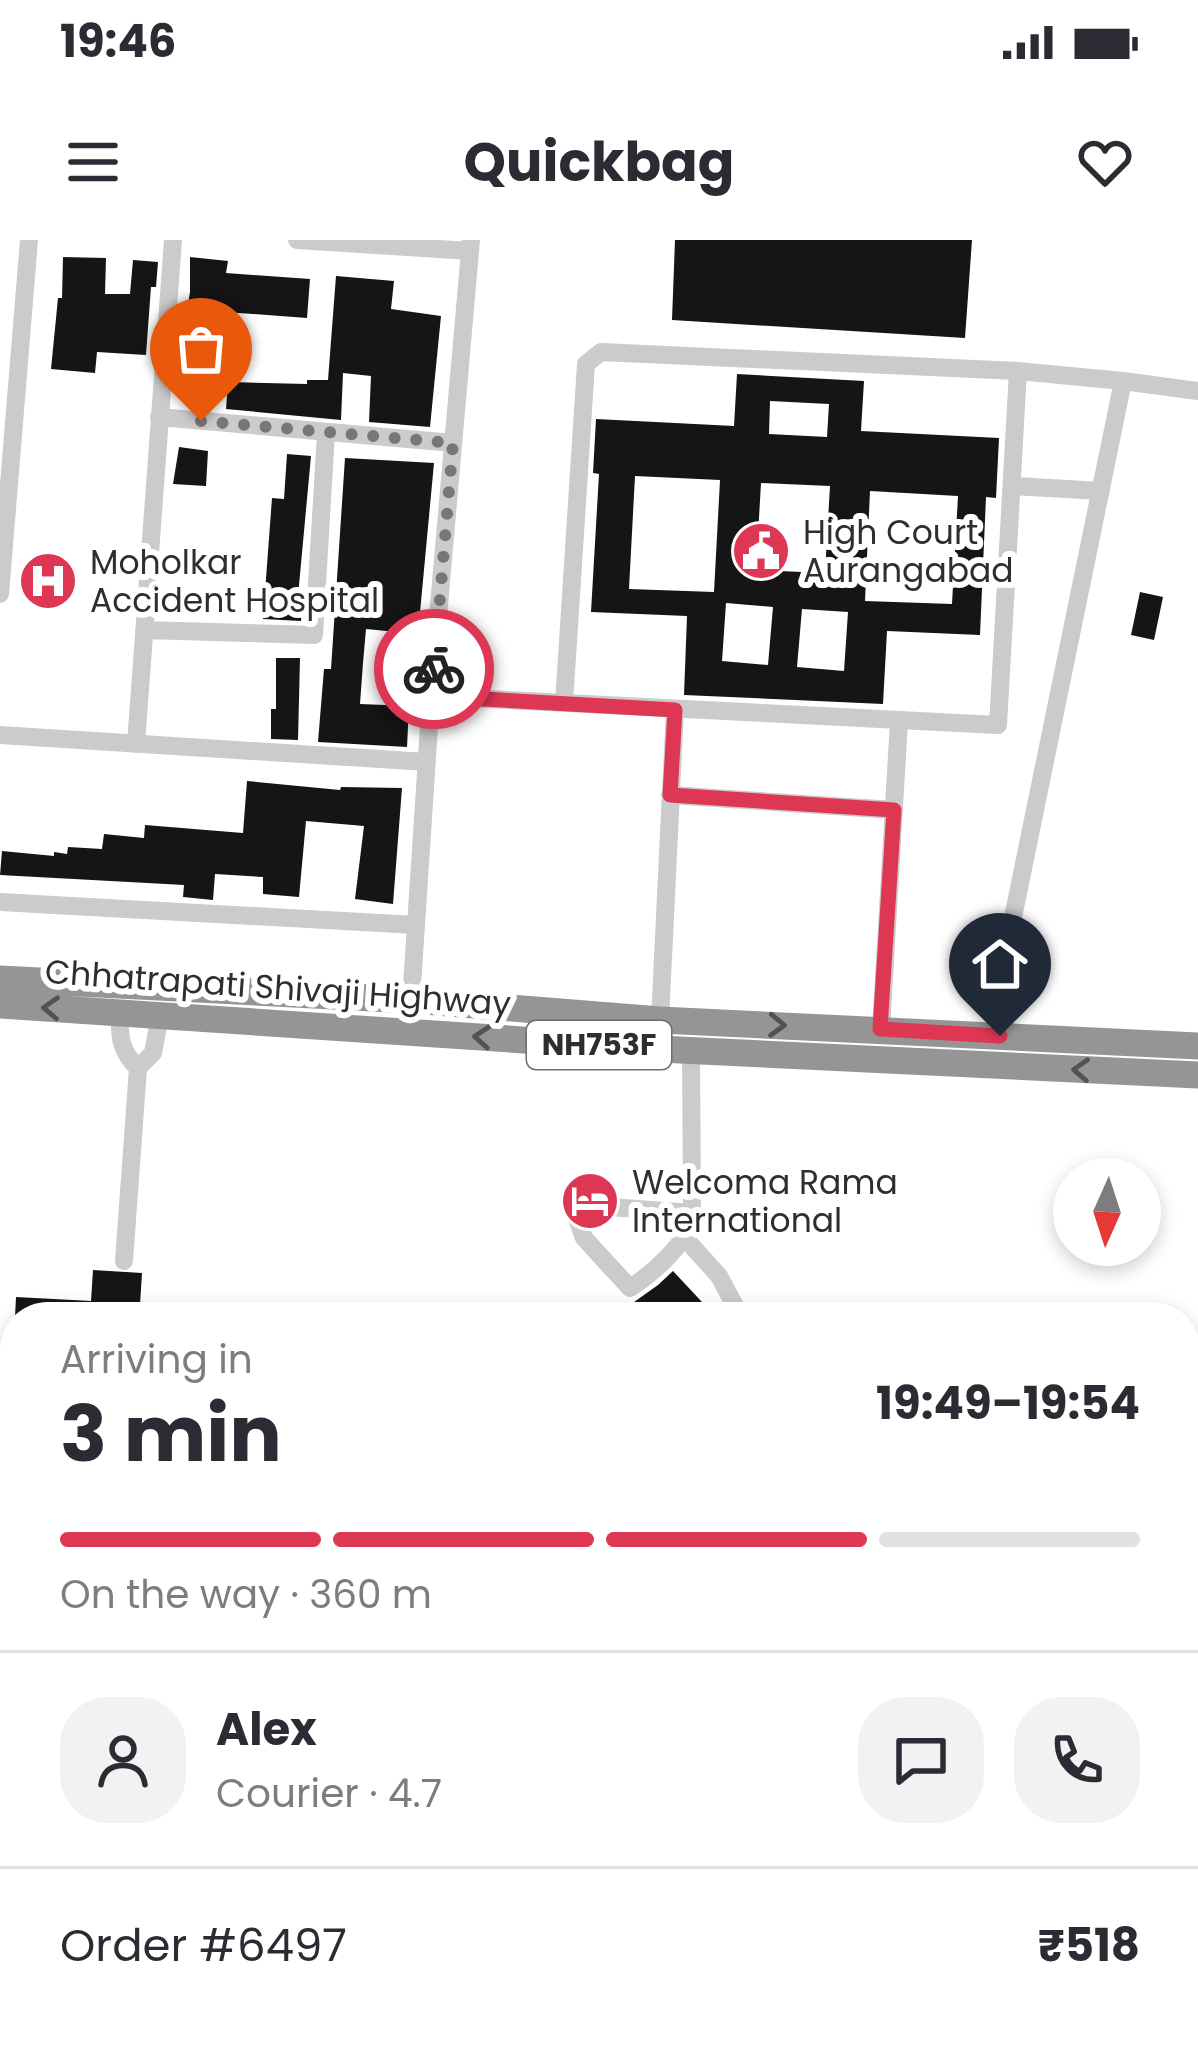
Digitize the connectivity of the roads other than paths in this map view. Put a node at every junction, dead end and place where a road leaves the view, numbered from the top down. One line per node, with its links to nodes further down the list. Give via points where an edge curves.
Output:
1 (29, 240): 14 (street)
2 (172, 240): 9 (street)
3 (297, 240): 4 (street)
4 (340, 241): 5 (street)
5 (471, 245): 11 (street)
6 (1018, 371): 7 (street); 12 (street); 17 (street, via 601,352 586,364)
7 (1123, 381): 8 (street); 13 (street)
8 (1198, 391)
9 (160, 417): 10 (street); 15 (street)
10 (326, 433): 11 (street); 15 (street, via 314,635)
11 (453, 443): 16 (street)
12 (1014, 486): 13 (street); 19 (street, via 998,725)
13 (1101, 491): 35 (street, via 1002,971)
14 (0, 594)
15 (144, 630): 21 (street)
16 (431, 696): 17 (street); 22 (street)
17 (564, 703): 18 (street)
18 (675, 710): 19 (street); 23 (street)
19 (899, 721): 24 (street)
20 (0, 735): 21 (street)
21 (136, 745): 22 (street)
22 (427, 762): 26 (street)
23 (670, 795): 24 (street); 32 (street)
24 (894, 810): 33 (street)
25 (0, 902): 26 (street)
26 (416, 925): 28 (street)
27 (0, 979): 28 (highway, Chhatrapati Shivaji Highway / NH753F)
28 (411, 1000): 32 (highway, Chhatrapati Shivaji Highway / NH753F); 34 (street)
29 (0, 1005): 30 (highway, Chhatrapati Shivaji Highway / NH753F, one-way to 29)
30 (120, 1012): 31 (highway, Chhatrapati Shivaji Highway / NH753F); 38 (street, via 119,1038)
31 (160, 1016): 34 (highway, Chhatrapati Shivaji Highway / NH753F); 38 (street, via 153,1053)
32 (660, 1020): 33 (highway, Chhatrapati Shivaji Highway / NH753F, one-way to 33)
33 (880, 1029): 35 (highway, Chhatrapati Shivaji Highway / NH753F)
34 (410, 1032): 37 (highway, Chhatrapati Shivaji Highway / NH753F, one-way to 34)
35 (1000, 1036): 36 (highway, Chhatrapati Shivaji Highway / NH753F)
36 (1198, 1046)
37 (691, 1050): 39 (highway, Chhatrapati Shivaji Highway / NH753F, one-way to 37); 40 (street)
38 (138, 1068): 42 (street)
39 (1198, 1075)
40 (692, 1213): 41 (street); 41 (street, via 596,1206 577,1220 630,1288)
41 (682, 1235): 43 (street)
42 (124, 1261)
43 (733, 1302)

